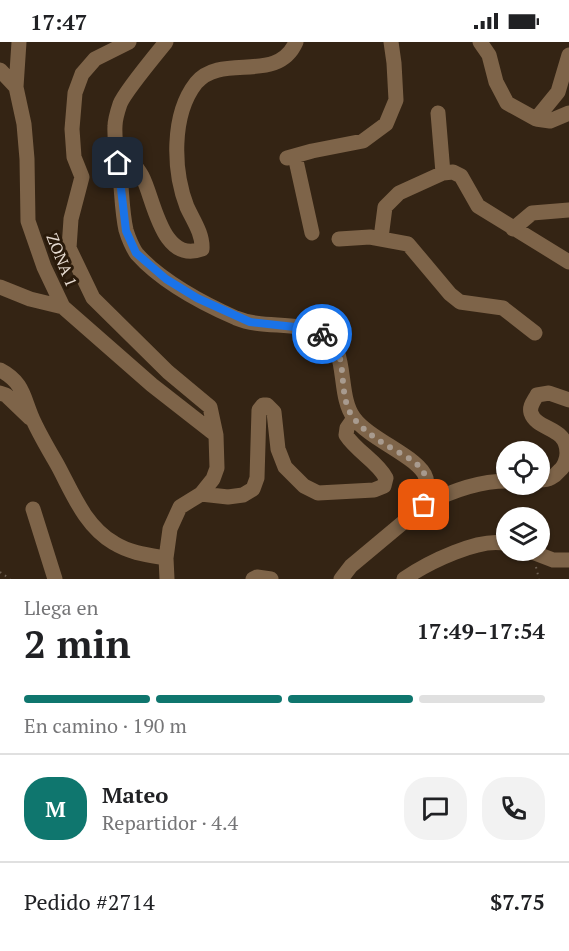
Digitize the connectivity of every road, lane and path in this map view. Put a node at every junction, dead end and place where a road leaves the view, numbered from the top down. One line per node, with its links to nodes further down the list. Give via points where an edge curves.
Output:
1 (19, 42): 9 (street, ZONA 1)
2 (129, 42): 29 (street, via 95,58 82,74 75,93 74,157 82,177 71,219 69,248 93,298 168,372 210,407)
3 (166, 42): 13 (street, via 121,101 114,125)
4 (296, 42): 13 (street, via 287,57 269,65 207,74 196,83 184,107 176,162 186,204 203,240 202,249 193,252 178,248 161,228 142,176)
5 (391, 42): 17 (street, via 396,100 386,124 363,141 291,157)
6 (480, 42): 12 (street, via 507,103)
7 (569, 56): 12 (street, via 558,92)
8 (0, 70): 9 (street)
9 (16, 87): 22 (street, ZONA 1, via 24,124 28,221)
10 (438, 112): 14 (street)
11 (569, 113): 12 (street, via 550,121)
12 (536, 119)
13 (116, 140): 27 (street, via 126,231 136,253 166,279 234,317 304,328 332,341 346,403)
14 (443, 173): 16 (street, via 461,176 478,206); 18 (street, via 399,193 385,207)
15 (569, 210): 16 (street, via 532,213)
16 (513, 229): 20 (street)
17 (312, 233)
18 (381, 238): 19 (street); 23 (street, via 408,244 460,302 502,308)
19 (339, 239)
20 (569, 262)
21 (0, 286): 22 (street)
22 (63, 307): 29 (street, ZONA 1)
23 (535, 333)
24 (0, 370): 28 (street, via 15,379)
25 (0, 393): 28 (street)
26 (569, 400): 30 (street, via 549,393 537,395 531,407 531,415 565,441 567,455 563,468)
27 (354, 418): 32 (street, via 346,435 383,472 384,486 318,493 304,486 285,467 278,449 274,412 263,405 253,489 243,495); 33 (street, via 386,446 416,462 426,476)
28 (32, 420): 36 (street, via 84,515 98,532 133,552)
29 (216, 435): 32 (street, via 217,468)
30 (550, 479)
31 (496, 481): 33 (street, via 450,493)
32 (201, 494): 36 (street, via 180,507 170,529)
33 (424, 505): 45 (street, via 351,566)
34 (33, 509): 41 (street)
35 (496, 542): 46 (street, via 476,544)
36 (166, 558): 42 (street)
37 (550, 559): 38 (street)
38 (569, 560)
39 (0, 572): 40 (path)
40 (10, 579)
41 (55, 579)
42 (167, 579)
43 (253, 579): 44 (street)
44 (271, 579)
45 (341, 579)
46 (404, 579)

